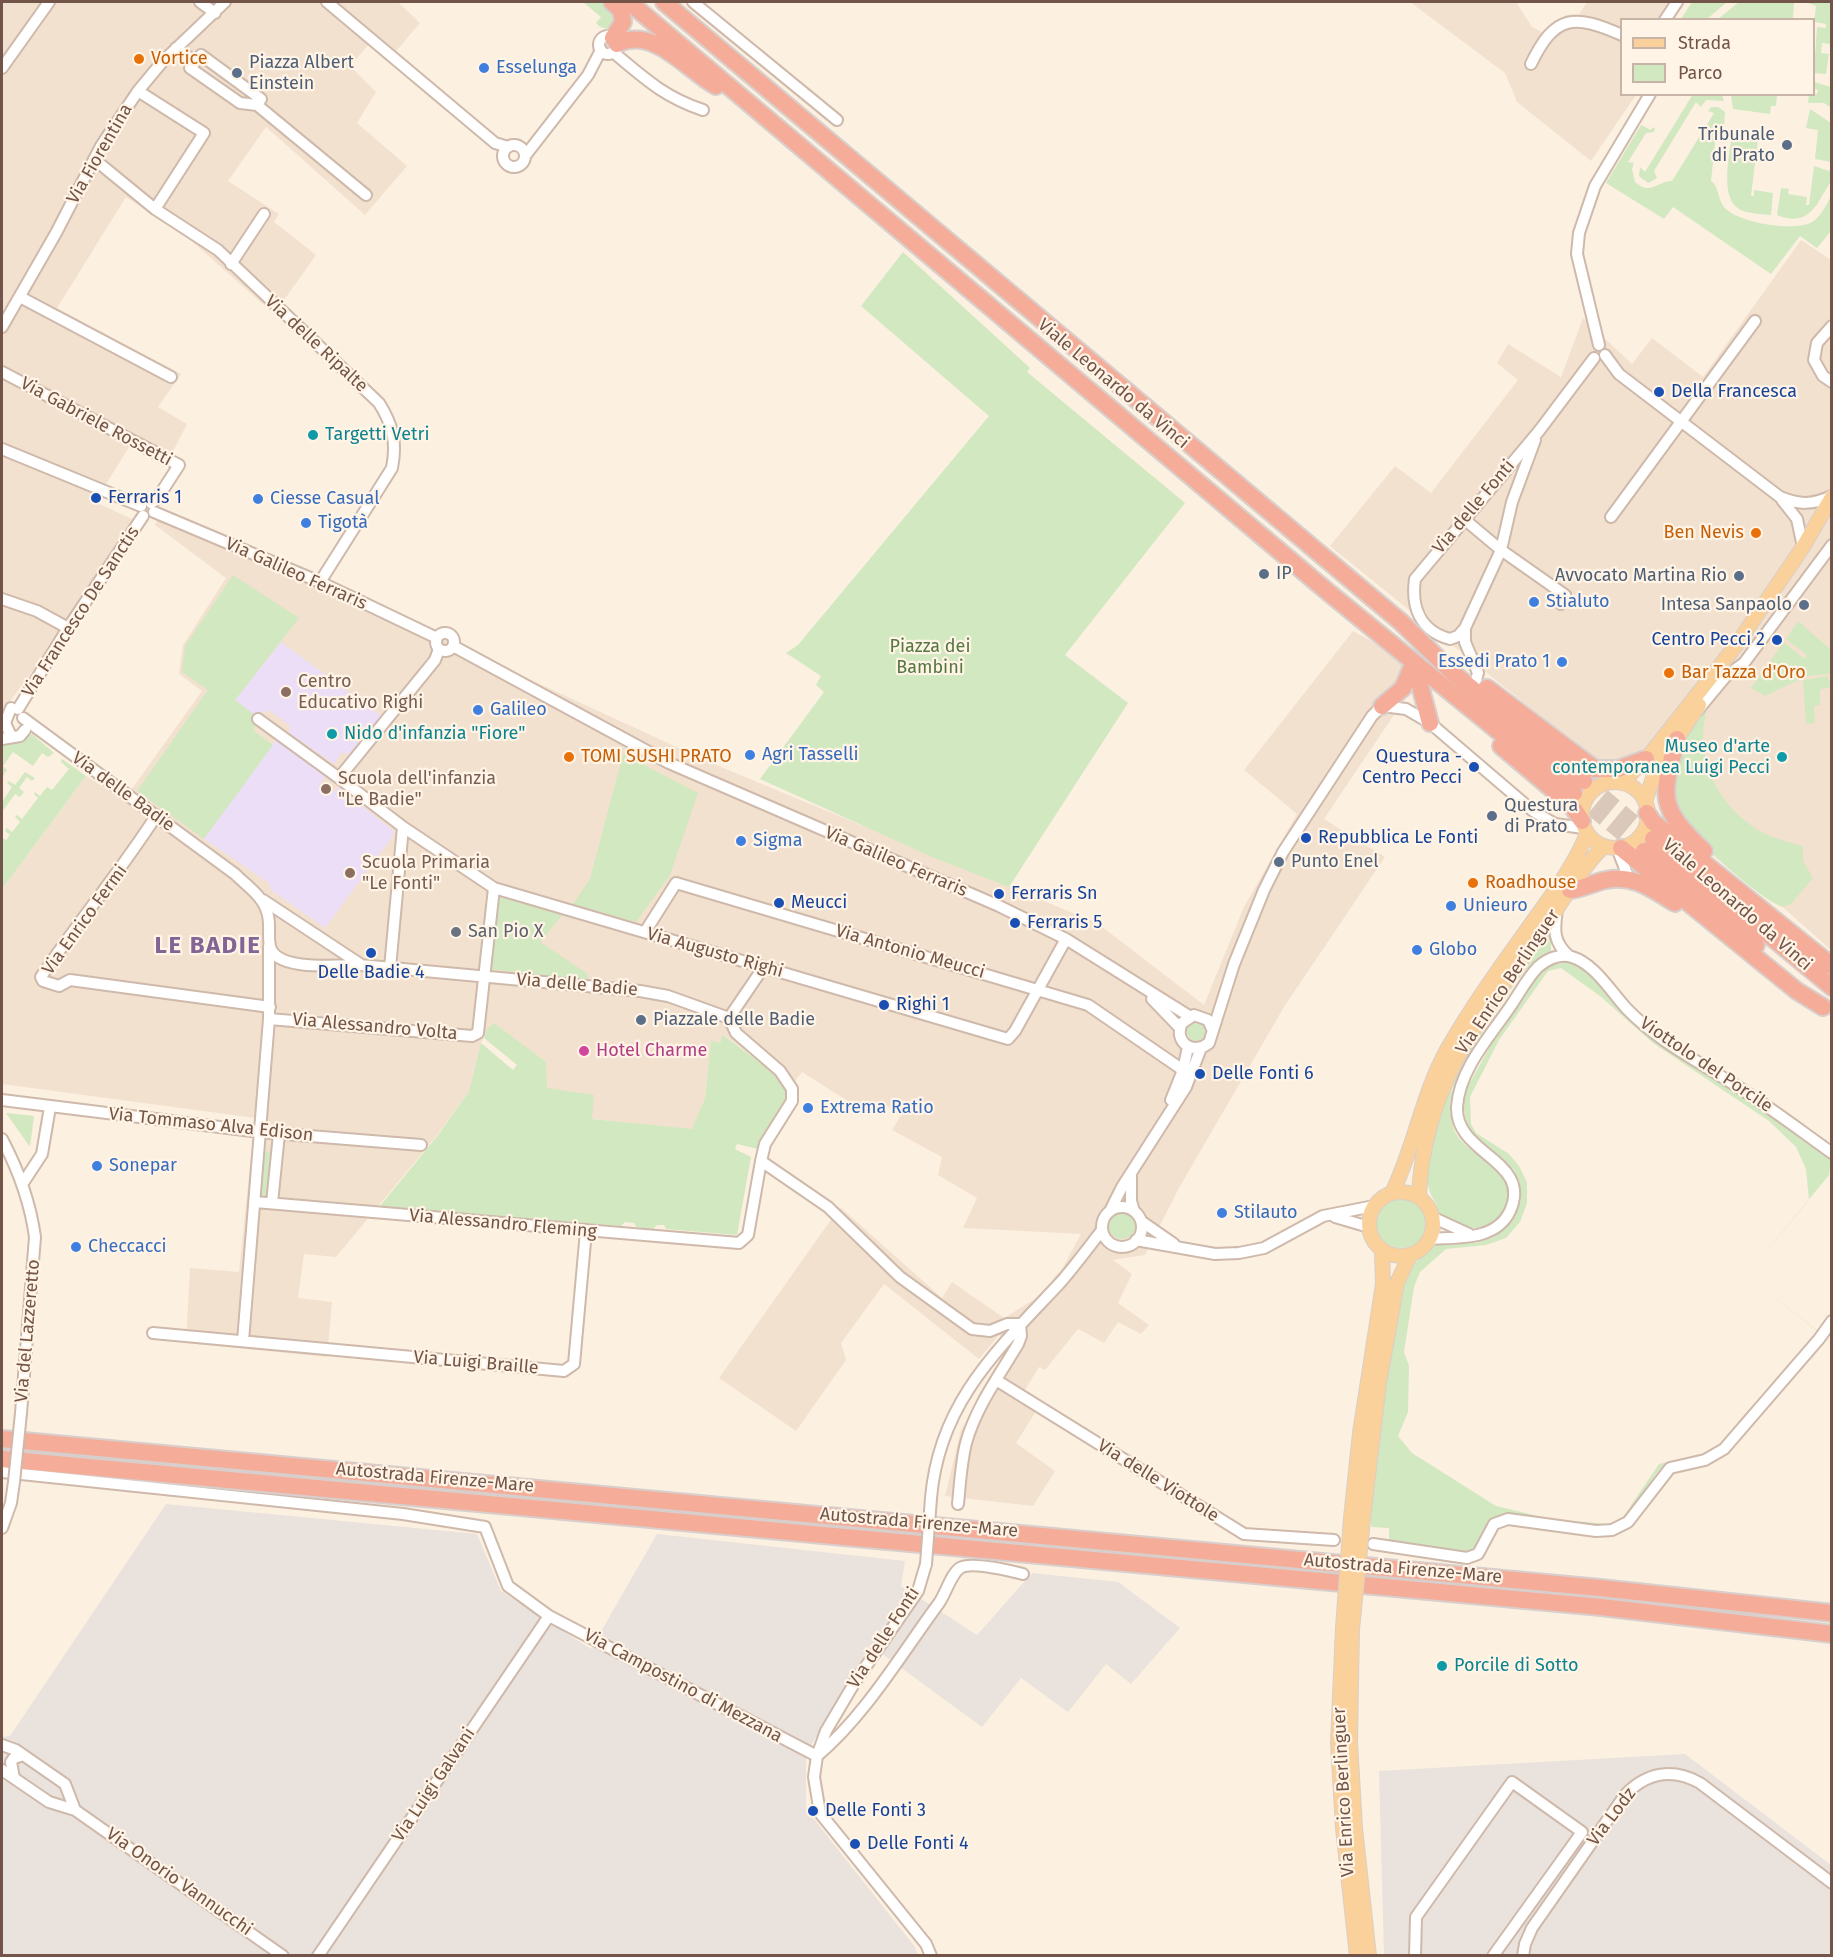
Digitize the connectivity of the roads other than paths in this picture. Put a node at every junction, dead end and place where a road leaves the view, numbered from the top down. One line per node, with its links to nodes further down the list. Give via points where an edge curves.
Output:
1 (49, 2): 15 (street)
2 (200, 2): 9 (street)
3 (225, 2): 9 (street, Via Fiorentina)
4 (327, 2): 22 (street, via 495,143)
5 (612, 2): 11 (highway, via 621,10 623,22)
6 (629, 2): 19 (highway, Viale Leonardo da Vinci)
7 (664, 2): 54 (highway, Viale Leonardo da Vinci)
8 (693, 2): 21 (street)
9 (214, 13): 12 (street, Via Fiorentina)
10 (1620, 34): 14 (street, via 1585,21 1570,20 1541,42)
11 (610, 47): 19 (highway, via 631,39 657,45 707,81); 20 (street, via 660,91); 23 (street)
12 (176, 48): 13 (street); 16 (street, Via Fiorentina)
13 (195, 62): 18 (street, via 190,68 240,103); 18 (street, via 201,55 261,99)
14 (1531, 64)
15 (2, 68)
16 (138, 91): 24 (street, Via Fiorentina); 26 (street, via 204,133)
17 (1649, 96): 33 (street, via 1595,186 1579,233 1577,254 1599,345 1604,348)
18 (256, 105): 25 (street)
19 (756, 108): 59 (highway, Viale Leonardo da Vinci)
20 (703, 110)
21 (837, 120)
22 (508, 147): 23 (street); 23 (street, via 503,154 508,166 519,166)
23 (523, 152)
24 (94, 159): 26 (street, Via delle Ripalte); 29 (street, Via Fiorentina)
25 (366, 195)
26 (155, 209): 28 (street, Via delle Ripalte, via 218,250)
27 (264, 214): 28 (street)
28 (231, 264): 51 (street, Via delle Ripalte, via 379,403 394,434 396,452 386,482)
29 (20, 297): 31 (street, Via Fiorentina); 35 (street)
30 (1755, 321): 37 (street)
31 (3, 322)
32 (1832, 326): 36 (street, via 1817,343 1814,360 1823,376)
33 (1599, 357): 37 (street); 38 (street, Via delle Fonti)
34 (2, 372): 44 (street, Via Gabriele Rossetti, via 179,465)
35 (171, 377)
36 (1832, 382)
37 (1682, 423): 43 (street); 46 (street)
38 (1539, 431): 47 (street, Via delle Fonti); 50 (street, via 1512,502)
39 (2, 444): 41 (street, Via Galileo Ferraris)
40 (2, 449): 41 (street, Via Galileo Ferraris)
41 (23, 456): 44 (street, Via Galileo Ferraris)
42 (1832, 496): 43 (street, via 1811,504); 49 (main road)
43 (1780, 497): 49 (street, via 1797,519)
44 (147, 509): 51 (street, Via Galileo Ferraris); 55 (street, Via Francesco De Sanctis)
45 (1832, 514): 68 (main road, via 1804,560)
46 (1611, 517)
47 (1464, 519): 50 (street); 56 (street, Via delle Fonti, via 1415,579 1412,595 1415,613 1428,629 1450,639)
48 (1832, 545): 68 (street, via 1744,663 1726,676)
49 (1803, 547): 70 (main road, via 1737,644)
50 (1501, 550): 53 (street, via 1565,595); 56 (street)
51 (320, 582): 57 (street, Via Galileo Ferraris)
52 (2, 599): 55 (street, via 37,611)
53 (1560, 604)
54 (1401, 622): 59 (highway, Viale Leonardo da Vinci, via 1579,787); 61 (highway)
55 (68, 628): 63 (street, Via Francesco De Sanctis)
56 (1465, 628): 61 (street, via 1465,642 1478,673)
57 (438, 644): 58 (street, via 447,651); 58 (street, Via Galileo Ferraris, via 442,633 453,638); 72 (street, via 435,660)
58 (453, 646): 88 (street, Via Galileo Ferraris, via 669,763 999,906)
59 (1402, 653): 60 (highway)
60 (1414, 672): 62 (highway); 65 (highway); 77 (highway, via 1570,805)
61 (1476, 680): 71 (highway)
62 (1382, 706): 65 (street, via 1406,709); 104 (street, via 1283,852)
63 (9, 714): 66 (street); 67 (street, Via delle Badie); 69 (street)
64 (258, 719): 72 (street, Via Augusto Righi)
65 (1430, 723): 77 (street, via 1533,811 1555,824)
66 (25, 730): 67 (street, Via delle Badie); 69 (street)
67 (44, 733): 75 (street, Via delle Badie)
68 (1681, 733): 74 (main road, via 1651,778); 83 (highway, via 1666,788 1669,809 1683,830)
69 (6, 738)
70 (1646, 759): 71 (highway, via 1609,770 1595,769); 73 (main road)
71 (1582, 760): 73 (highway)
72 (339, 778): 76 (street, Via Augusto Righi)
73 (1614, 783): 74 (main road, via 1638,791); 77 (main road, via 1588,795 1583,806)
74 (1646, 808): 78 (main road, via 1646,826 1640,837); 83 (highway, via 1653,822)
75 (156, 816): 82 (street, Via delle Badie, via 235,874); 106 (street, Via Enrico Fermi, via 122,870 59,950 41,977 43,981 58,986 70,980)
76 (403, 827): 80 (street, Via Augusto Righi); 97 (street)
77 (1584, 828): 78 (main road); 125 (main road, Via Enrico Berlinguer, via 1575,863 1448,1048 1428,1090 1406,1163)
78 (1614, 848): 79 (street); 81 (main road, Via Enrico Berlinguer); 91 (highway)
79 (1629, 879): 81 (highway, via 1606,880); 91 (highway, via 1679,905)
80 (494, 888): 86 (street, Via Augusto Righi); 100 (street, Via Alessandro Volta)
81 (1570, 890): 84 (main road, Via Enrico Berlinguer)
82 (258, 896): 85 (street, Via delle Badie); 87 (street, Via delle Badie, via 267,910)
83 (1749, 897): 96 (highway)
84 (1557, 909): 92 (street, via 1556,939); 126 (main road, Via Enrico Berlinguer, via 1488,1006 1450,1068 1424,1140)
85 (300, 924): 87 (street, via 281,922); 90 (street, Via delle Badie)
86 (645, 932): 98 (street, Via Augusto Righi); 103 (street, Via Antonio Meucci, via 676,883)
87 (270, 933): 89 (street, Via delle Badie)
88 (1066, 939): 102 (street, Via Galileo Ferraris); 103 (street, Via Augusto Righi)
89 (269, 946): 93 (street); 99 (street)
90 (331, 946): 94 (street, Via delle Badie); 95 (street, via 332,959)
91 (1746, 951): 105 (highway)
92 (1569, 956): 121 (street, Viottolo del Porcile, via 1586,965 1626,1009 1664,1041); 138 (street, via 1550,959 1534,972 1462,1084 1457,1107 1462,1131 1504,1168 1515,1191 1511,1210 1502,1224)
93 (283, 962): 95 (street, Via delle Badie); 99 (street, via 272,965)
94 (360, 964): 95 (street, Via delle Badie); 97 (street, Via delle Badie)
95 (324, 966)
96 (1832, 966)
97 (390, 968): 100 (street, Via delle Badie)
98 (763, 968): 103 (street, Via Augusto Righi, via 1008,1039); 108 (street)
99 (268, 972): 106 (street)
100 (483, 977): 106 (street, Via Alessandro Volta, via 478,1033 471,1036); 108 (street, Via delle Badie, via 640,990)
101 (1832, 987): 105 (highway, Viale Leonardo da Vinci, via 1648,845)
102 (1141, 988): 107 (street); 109 (street)
103 (1039, 990): 113 (street, Via Antonio Meucci, via 1096,1010)
104 (1222, 999): 107 (street); 110 (street)
105 (1827, 1010)
106 (270, 1013): 117 (street)
107 (1195, 1016): 109 (street); 110 (street, via 1208,1020)
108 (729, 1018): 122 (street, via 736,1033 780,1071 792,1089 792,1101 765,1144)
109 (1179, 1028): 111 (street, via 1180,1039)
110 (1212, 1029): 112 (street, via 1211,1038)
111 (1188, 1047): 112 (street); 113 (street)
112 (1201, 1048): 116 (street, via 1186,1087)
113 (1184, 1070): 116 (street)
114 (2, 1100): 115 (street, Via Tommaso Alva Edison)
115 (50, 1107): 117 (street, Via Tommaso Alva Edison); 124 (street, via 42,1154)
116 (1161, 1124): 123 (street)
117 (260, 1132): 118 (street, Via Tommaso Alva Edison); 127 (street)
118 (279, 1134): 120 (street, Via Tommaso Alva Edison); 128 (street)
119 (2, 1139): 124 (street, Via del Lazzeretto)
120 (421, 1144)
121 (1832, 1153)
122 (760, 1161): 137 (street, Via Alessandro Fleming, via 748,1235 739,1243); 147 (street, via 828,1207 900,1277 972,1329 990,1331)
123 (1132, 1173): 130 (street, Via delle Fonti); 131 (street)
124 (23, 1184): 156 (street, Via del Lazzeretto, bridge, via 32,1210 35,1237 14,1482)
125 (1392, 1193): 126 (main road); 129 (main road, Via Enrico Berlinguer)
126 (1419, 1197): 133 (main road)
127 (255, 1202): 128 (street, Via Alessandro Fleming); 149 (street)
128 (272, 1203): 137 (street, Via Alessandro Fleming)
129 (1374, 1206): 132 (street, Via delle Fonti); 135 (main road)
130 (1112, 1209): 131 (street); 136 (street, Via delle Fonti, via 1104,1218)
131 (1134, 1211): 134 (street)
132 (1326, 1215): 135 (street); 142 (street, Via delle Fonti, via 1264,1248 1215,1254)
133 (1432, 1217): 138 (street); 139 (main road)
134 (1141, 1221): 140 (street); 142 (street)
135 (1369, 1227): 143 (main road)
136 (1102, 1230): 141 (street); 145 (street, Via delle Fonti)
137 (586, 1231): 149 (street, Via Luigi Braille, via 574,1364 564,1371)
138 (1472, 1236): 139 (street)
139 (1429, 1239): 144 (main road)
140 (1137, 1240): 141 (street, Via delle Fonti, via 1123,1246); 142 (street, Via delle Fonti)
141 (1113, 1244): 145 (street, Via delle Fonti)
142 (1177, 1246)
143 (1382, 1250): 144 (main road, via 1398,1256); 155 (main road, via 1383,1284 1360,1433)
144 (1410, 1255): 155 (main road, via 1397,1283)
145 (1080, 1259): 147 (street, Via delle Fonti)
146 (1832, 1321): 158 (street, via 1724,1449 1705,1460 1670,1468 1628,1522 1612,1530 1596,1532 1508,1519 1494,1524 1478,1554 1467,1558)
147 (1020, 1324): 150 (street, Via delle Fonti, via 1018,1344); 166 (street, Via delle Fonti, bridge, via 985,1365 952,1418 938,1450 926,1564 918,1591 855,1682 826,1731)
148 (153, 1333): 149 (street, Via Luigi Braille)
149 (243, 1341)
150 (996, 1380): 154 (street, Via delle Fonti, via 980,1407 965,1446); 157 (street, Via delle Viottole, via 1244,1534)
151 (2, 1439): 160 (highway, Autostrada Firenze-Mare)
152 (2, 1459): 163 (highway, Autostrada Firenze-Mare, via 1578,1605)
153 (2, 1472): 161 (street, Via Campostino di Mezzana, via 403,1514 485,1527 508,1586)
154 (958, 1504)
155 (1357, 1519): 162 (main road, bridge)
156 (2, 1528)
157 (1334, 1540)
158 (1373, 1544)
159 (1023, 1574): 166 (street, Via delle Fonti, via 1005,1569 958,1569 943,1597 840,1737)
160 (1832, 1613)
161 (549, 1616): 166 (street, Via Campostino di Mezzana); 171 (street, Via Luigi Galvani)
162 (1347, 1628): 174 (main road, Via Enrico Berlinguer, via 1338,1742); 175 (main road, Via Enrico Berlinguer, via 1355,1828)
163 (1832, 1634)
164 (2, 1745): 165 (street)
165 (23, 1755): 168 (street, via 10,1762); 169 (street, via 65,1784)
166 (817, 1756): 173 (street, Via delle Fonti, via 814,1792 820,1813)
167 (2, 1770): 168 (street, Via Onorio Vannucchi)
168 (14, 1778): 169 (street, Via Onorio Vannucchi, via 53,1805)
169 (75, 1810): 172 (street, Via Onorio Vannucchi)
170 (1832, 1883): 178 (street, Via Lodz, via 1700,1784 1683,1775 1645,1778 1625,1795 1532,1928)
171 (319, 1955)
172 (283, 1956)
173 (932, 1956)
174 (1357, 1956)
175 (1369, 1956)
176 (1415, 1956): 177 (street, via 1416,1917 1512,1782 1582,1832)
177 (1493, 1956)
178 (1523, 1956)

